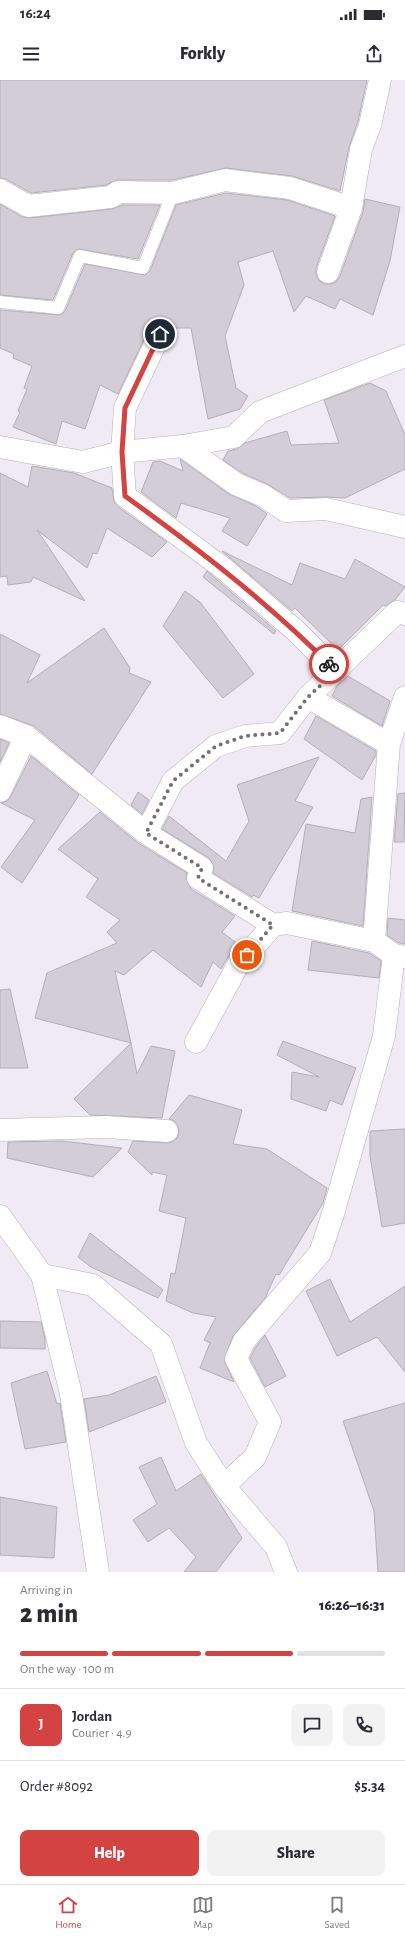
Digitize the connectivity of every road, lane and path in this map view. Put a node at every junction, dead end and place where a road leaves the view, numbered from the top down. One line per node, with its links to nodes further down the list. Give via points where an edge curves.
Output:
1 (380, 80): 4 (street, via 362,149)
2 (0, 190): 3 (street, via 28,206 111,197 118,192)
3 (174, 193): 4 (street, via 225,180 290,188); 6 (lane, via 143,268 80,256 58,308)
4 (351, 208): 5 (street)
5 (328, 272)
6 (0, 302)
7 (160, 334): 11 (street, via 125,408)
8 (405, 356): 10 (street, via 260,412 234,436)
9 (0, 446): 11 (street, via 83,462)
10 (183, 446): 11 (street); 12 (street, via 236,484 262,495 286,511 326,509)
11 (122, 452): 14 (street, via 125,496 223,568 297,632)
12 (405, 527)
13 (405, 614): 14 (street, via 397,612)
14 (336, 671): 15 (street)
15 (308, 697): 19 (street); 22 (street, via 280,733 245,736 216,746 173,781)
16 (405, 697): 19 (street)
17 (0, 726): 18 (street)
18 (26, 736): 21 (street); 22 (street)
19 (389, 744): 20 (street)
20 (397, 773): 24 (street)
21 (0, 791)
22 (146, 833): 23 (street, via 202,868 198,878)
23 (273, 925): 24 (street, via 287,923); 26 (street, via 238,965)
24 (374, 942): 25 (street)
25 (400, 956): 31 (street, via 384,1036 334,1214 320,1253 244,1341 236,1359 270,1422 255,1457)
26 (196, 1042)
27 (0, 1130): 28 (street, via 106,1127)
28 (167, 1131)
29 (0, 1216): 30 (street)
30 (42, 1274): 31 (street, via 93,1285 161,1344 196,1443); 32 (street, via 71,1394)
31 (224, 1486): 33 (street, via 276,1547)
32 (98, 1572)
33 (286, 1572)

